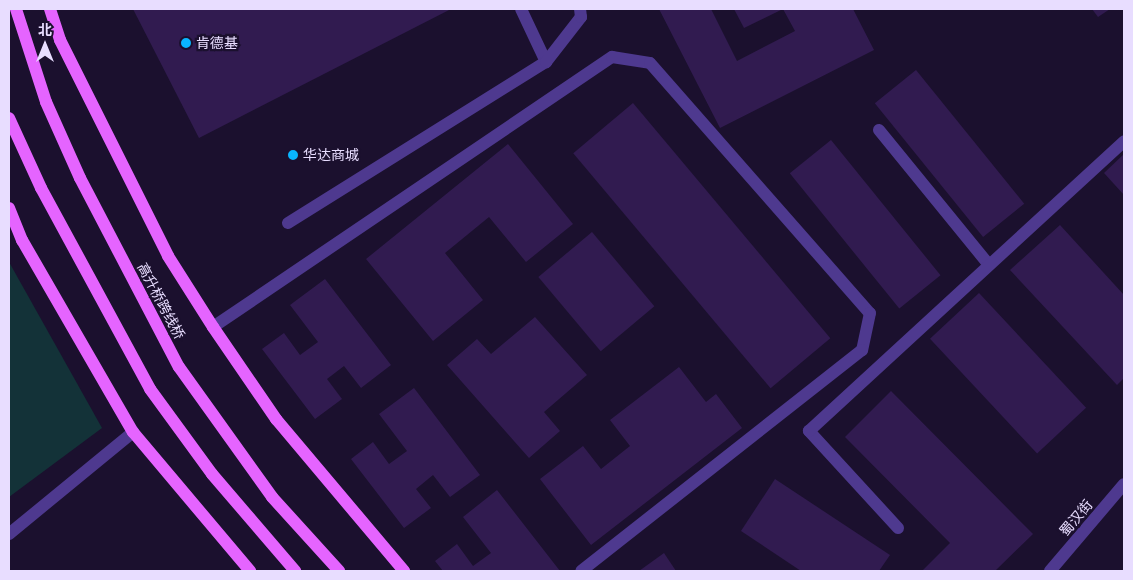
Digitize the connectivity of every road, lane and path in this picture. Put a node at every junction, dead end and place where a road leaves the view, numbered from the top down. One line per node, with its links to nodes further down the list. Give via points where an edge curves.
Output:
1 (16, 9): 19 (main road, 高升桥跨线桥, via 46,102 80,178 179,367 272,497)
2 (50, 9): 12 (main road, via 60,40 168,256)
3 (521, 9): 5 (street)
4 (580, 9): 5 (street, via 581,17)
5 (546, 62): 10 (street)
6 (9, 118): 18 (main road, via 41,188 150,389 212,474)
7 (879, 130): 11 (street)
8 (1124, 141): 11 (street)
9 (9, 208): 13 (main road, via 22,240)
10 (288, 223)
11 (989, 265): 15 (street, via 809,431)
12 (213, 327): 20 (main road, via 276,419); 21 (street, via 612,57 650,63 870,313 862,350)
13 (133, 432): 16 (street); 17 (main road)
14 (1124, 484): 22 (street, 蜀汉街)
15 (898, 528)
16 (9, 534)
17 (250, 571)
18 (295, 571)
19 (339, 571)
20 (404, 571)
21 (581, 571)
22 (1050, 571)

